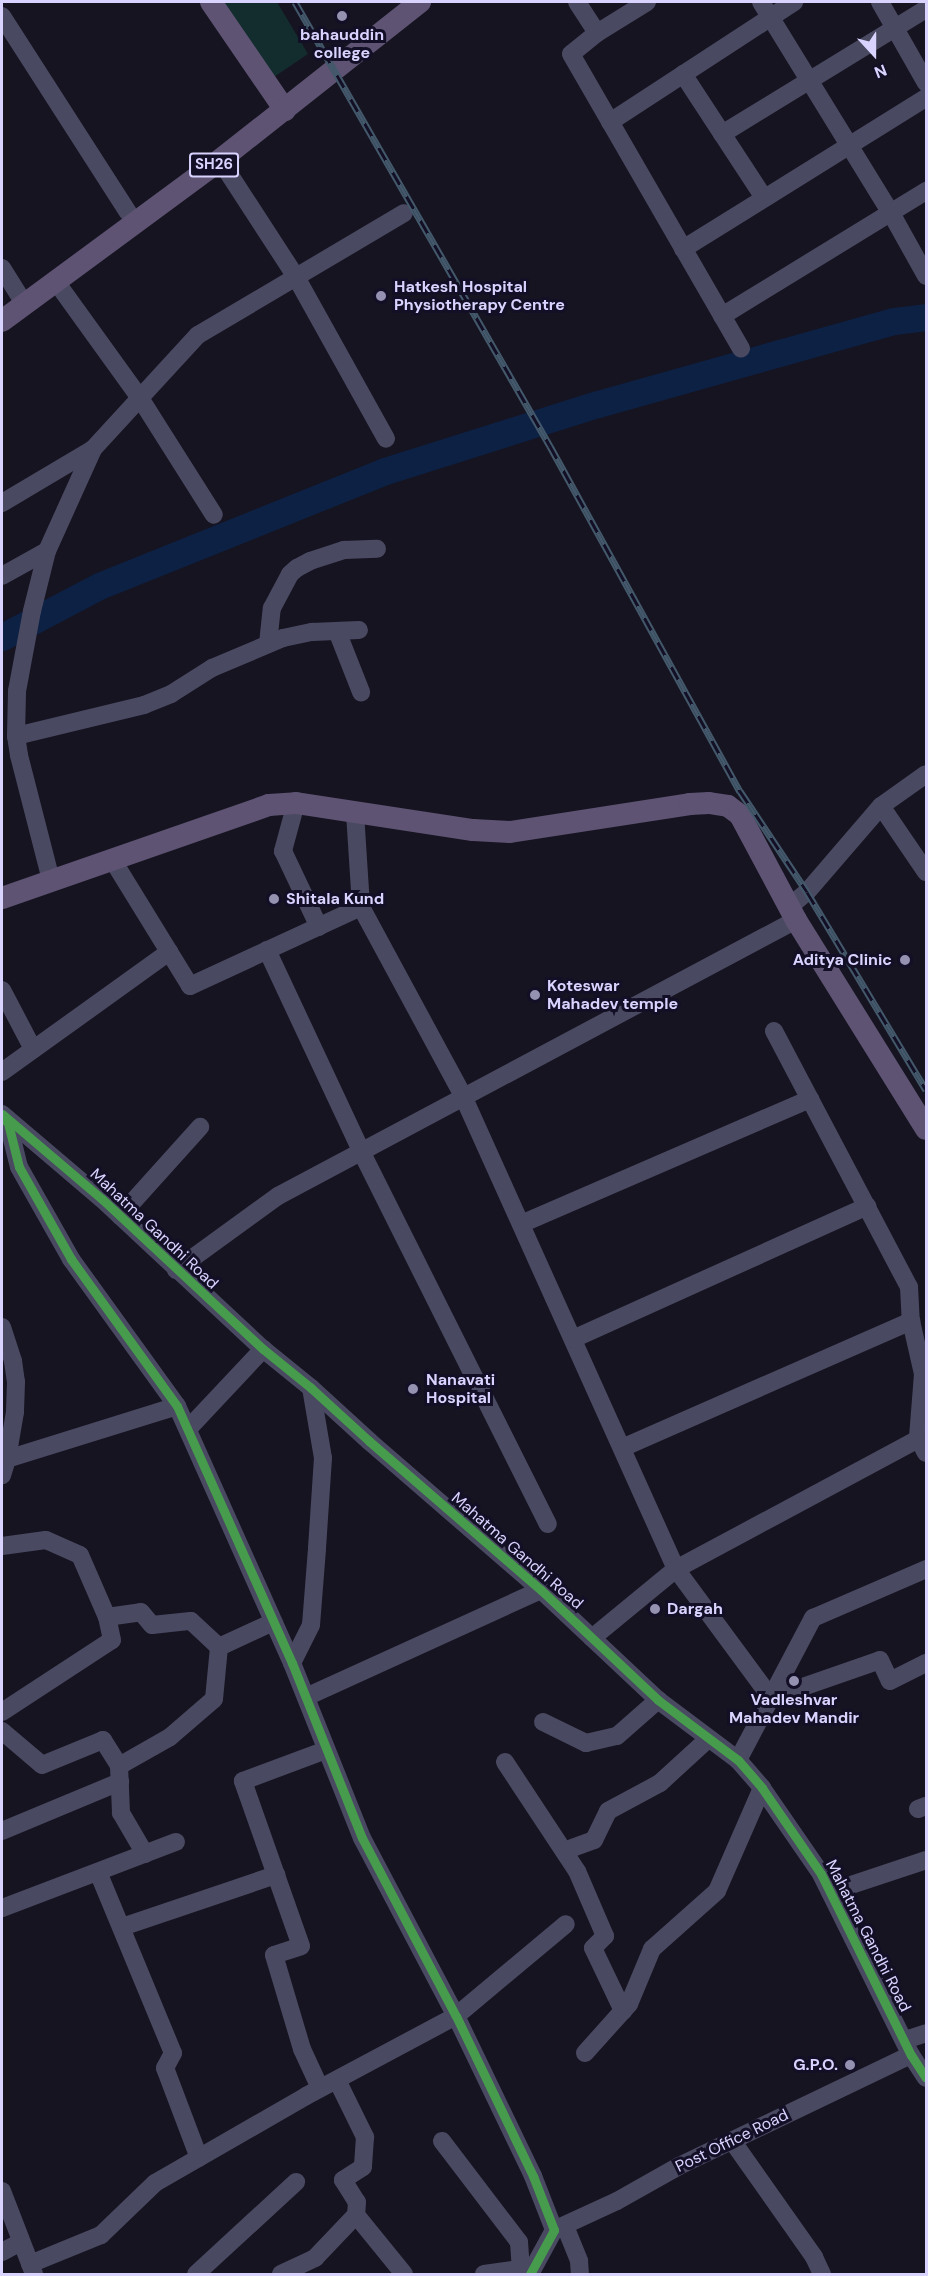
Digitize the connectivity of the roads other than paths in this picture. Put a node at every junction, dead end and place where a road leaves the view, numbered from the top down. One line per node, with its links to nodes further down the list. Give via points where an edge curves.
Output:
1 (211, 2): 17 (main road)
2 (396, 2): 17 (main road, SH26)
3 (420, 2): 17 (main road, SH26)
4 (577, 2): 12 (street)
5 (647, 2): 12 (street)
6 (794, 2): 8 (street)
7 (879, 2): 11 (street)
8 (766, 9): 13 (street); 14 (street)
9 (927, 9): 11 (street)
10 (2, 16): 24 (street)
11 (895, 28): 14 (street); 15 (street)
12 (597, 33): 18 (street, via 571,54)
13 (683, 74): 18 (street); 19 (street)
14 (810, 80): 19 (street); 20 (street)
15 (927, 83)
16 (927, 98): 20 (street)
17 (280, 105): 21 (main road, SH26); 24 (main road, SH26)
18 (610, 122): 27 (street)
19 (722, 134): 23 (street)
20 (850, 145): 23 (street); 26 (street)
21 (220, 160): 30 (street); 31 (main road, SH26)
22 (927, 191): 26 (street)
23 (764, 198): 27 (street)
24 (128, 212): 32 (main road, SH26)
25 (404, 213): 30 (street)
26 (891, 213): 29 (street); 33 (street)
27 (683, 249): 33 (street)
28 (2, 268): 32 (street)
29 (927, 276)
30 (297, 277): 36 (street, via 198,334); 37 (street)
31 (57, 283): 32 (main road, SH26); 36 (street)
32 (15, 301): 34 (main road, SH26)
33 (722, 316): 35 (street)
34 (2, 321)
35 (741, 348)
36 (140, 398): 38 (street); 40 (street)
37 (386, 439)
38 (93, 449): 39 (street); 42 (street)
39 (2, 503)
40 (214, 515)
41 (377, 549): 46 (street, via 344,550 310,561 290,574 272,608)
42 (47, 551): 43 (street); 48 (street, via 17,692)
43 (2, 576)
44 (359, 630): 45 (street)
45 (337, 631): 46 (street, via 305,633); 47 (street)
46 (268, 644): 48 (street, via 212,668 152,703)
47 (361, 692)
48 (16, 736): 55 (street)
49 (927, 774): 51 (street)
50 (296, 802): 52 (main road); 53 (main road, via 269,805); 59 (street, via 284,851)
51 (881, 806): 54 (street); 58 (street)
52 (356, 813): 57 (street); 58 (main road, via 510,832 690,804 728,806 740,815)
53 (112, 859): 55 (main road); 61 (street)
54 (927, 872)
55 (51, 880): 56 (main road)
56 (2, 898)
57 (361, 907): 59 (street); 66 (street)
58 (792, 914): 66 (street); 70 (main road)
59 (319, 927): 60 (street)
60 (267, 950): 61 (street, via 190,986); 71 (street)
61 (169, 952): 64 (street)
62 (2, 990): 64 (street)
63 (774, 1031): 67 (street)
64 (33, 1049): 65 (street)
65 (2, 1072)
66 (463, 1096): 71 (street); 74 (street)
67 (810, 1099): 72 (street); 74 (street)
68 (3, 1119): 73 (street, Mahatma Gandhi Road); 81 (street, via 19,1167 62,1245)
69 (200, 1127): 73 (street)
70 (927, 1129)
71 (361, 1151): 75 (street, via 278,1196); 86 (street)
72 (867, 1206): 76 (street, via 909,1287); 78 (street)
73 (120, 1216): 75 (street, Mahatma Gandhi Road)
74 (521, 1224): 78 (street)
75 (176, 1270): 79 (street, Mahatma Gandhi Road)
76 (911, 1321): 83 (street, via 923,1374); 84 (street)
77 (2, 1327): 85 (street, via 16,1383 15,1412)
78 (573, 1339): 84 (street)
79 (263, 1349): 80 (street, Mahatma Gandhi Road); 82 (street)
80 (311, 1388): 90 (street, Mahatma Gandhi Road); 95 (street, via 323,1458 318,1537 310,1625)
81 (177, 1406): 82 (street); 85 (street)
82 (188, 1429): 92 (street)
83 (924, 1442): 88 (street)
84 (622, 1448): 88 (street)
85 (4, 1467)
86 (548, 1524)
87 (2, 1546): 91 (street, via 46,1540 81,1555)
88 (676, 1569): 93 (street); 98 (street)
89 (927, 1569): 98 (street, via 813,1618)
90 (542, 1590): 93 (street, Mahatma Gandhi Road); 97 (street)
91 (107, 1617): 94 (street, via 141,1612 152,1625 191,1621); 100 (street, via 112,1640)
92 (273, 1622): 94 (street); 95 (street)
93 (592, 1638): 99 (street, Mahatma Gandhi Road)
94 (219, 1647): 107 (street, via 214,1700)
95 (292, 1663): 97 (street)
96 (927, 1663): 98 (street, via 890,1681 880,1660)
97 (306, 1697): 104 (street)
98 (771, 1698): 105 (street)
99 (658, 1700): 101 (street, via 616,1736 586,1743); 103 (street, Mahatma Gandhi Road)
100 (2, 1712)
101 (543, 1722)
102 (2, 1731): 107 (street, via 42,1765 103,1740)
103 (708, 1739): 105 (street, Mahatma Gandhi Road); 111 (street, via 660,1783 608,1811 594,1840)
104 (326, 1750): 115 (street, via 243,1781); 121 (street, via 375,1865)
105 (738, 1760): 108 (street, Mahatma Gandhi Road)
106 (505, 1762): 111 (street)
107 (119, 1774): 109 (street); 112 (street, via 121,1813)
108 (762, 1788): 116 (street, Mahatma Gandhi Road); 120 (street, via 717,1891 652,1949)
109 (2, 1831)
110 (177, 1842): 112 (street)
111 (564, 1851): 120 (street, via 577,1871 605,1936 593,1948)
112 (145, 1854): 114 (street)
113 (927, 1860): 116 (street)
114 (98, 1872): 117 (street); 119 (street)
115 (276, 1875): 119 (street); 127 (street, via 301,1946 274,1955 302,2049)
116 (830, 1892): 123 (street, Mahatma Gandhi Road)
117 (2, 1908)
118 (566, 1924): 121 (street)
119 (122, 1927): 130 (street, via 173,2054 165,2068)
120 (623, 2011): 124 (street)
121 (456, 2016): 126 (street); 134 (street)
122 (927, 2033): 123 (street, Post Office Road)
123 (908, 2048): 125 (street, Mahatma Gandhi Road); 129 (street, Post Office Road)
124 (585, 2053)
125 (927, 2078)
126 (337, 2080): 127 (street); 133 (street, via 365,2137 363,2167 343,2180 357,2202)
127 (320, 2088): 130 (street)
128 (442, 2142): 138 (street, via 519,2242)
129 (733, 2142): 134 (street, Post Office Road); 144 (street, via 814,2258)
130 (199, 2158): 137 (street, via 155,2183 101,2235)
131 (296, 2182): 139 (street)
132 (2, 2191): 135 (street)
133 (356, 2215): 140 (street, via 315,2258); 141 (street)
134 (560, 2228): 138 (street); 143 (street, via 579,2261)
135 (21, 2242): 136 (street); 137 (street)
136 (2, 2252)
137 (32, 2269)
138 (529, 2270): 142 (street)
139 (196, 2274)
140 (281, 2274)
141 (404, 2274)
142 (484, 2274)
143 (580, 2274)
144 (819, 2274)

